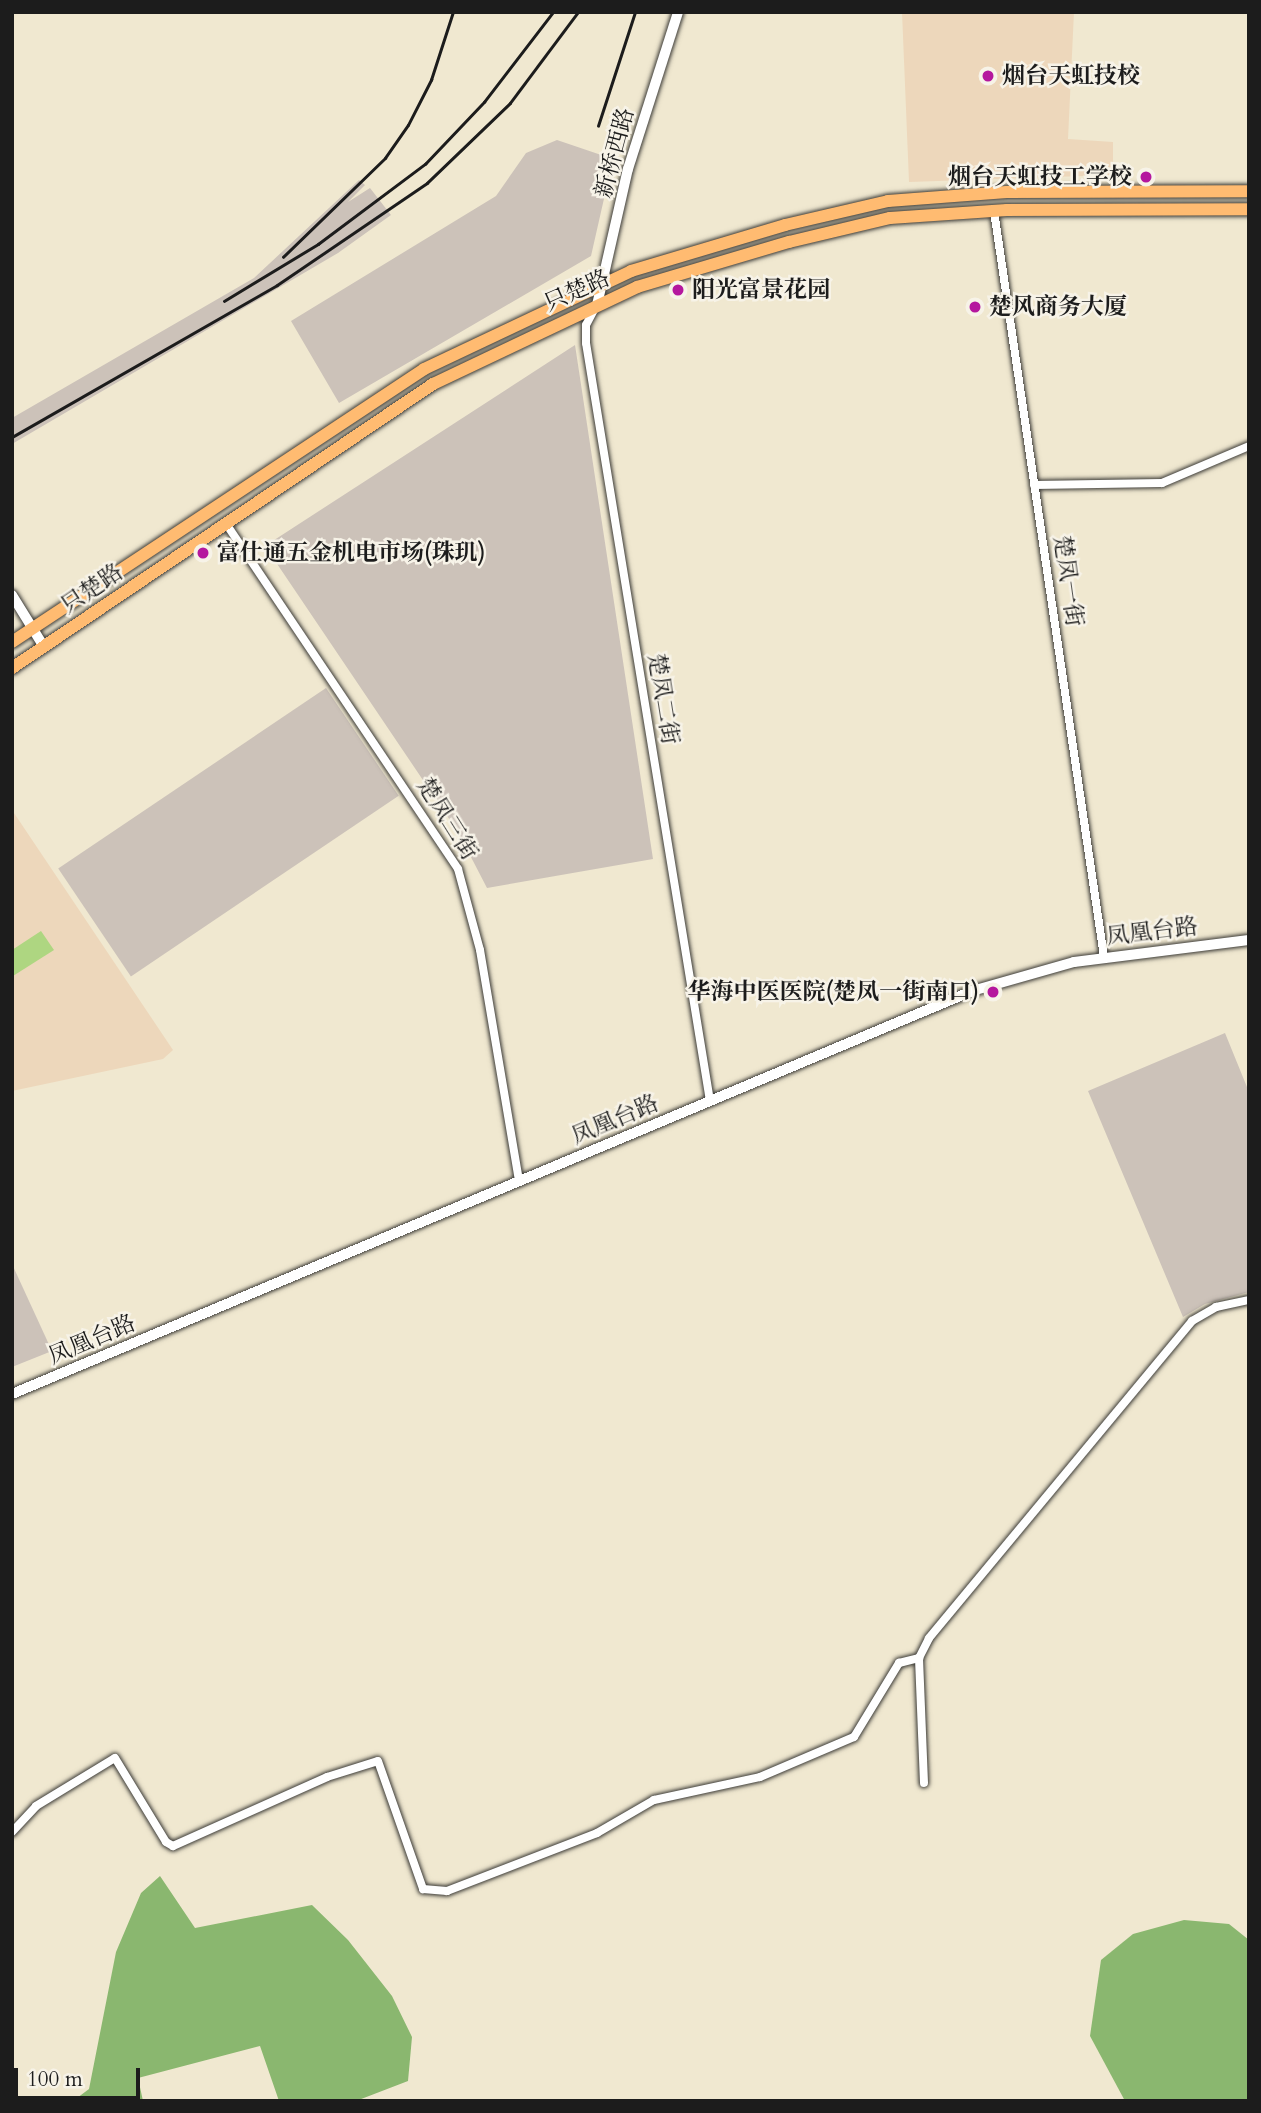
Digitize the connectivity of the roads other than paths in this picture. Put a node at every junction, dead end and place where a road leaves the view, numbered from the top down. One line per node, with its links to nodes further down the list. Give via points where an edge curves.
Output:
1 (678, 12): 5 (street, 新桥西路, via 628,169)
2 (1249, 191): 5 (main road, 只楚路, via 1007,192 888,201 785,225)
3 (1249, 209): 4 (main road, 只楚路)
4 (994, 211): 6 (main road, 只楚路, via 890,218 789,242 637,288); 8 (street, 楚凤一街)
5 (605, 282): 6 (street, 新桥西路); 11 (main road, 只楚路, via 424,369)
6 (597, 305): 9 (main road, 只楚路, via 433,384); 17 (street, 楚凤二街, via 586,325 586,343)
7 (1249, 446): 8 (street, via 1162,483)
8 (1034, 485): 16 (street, 楚凤一街)
9 (227, 525): 13 (main road, 只楚路); 18 (street, 楚凤三街, via 458,869 480,950)
10 (12, 595): 11 (street)
11 (32, 629): 12 (main road, 只楚路); 13 (street)
12 (12, 642)
13 (44, 647): 14 (main road, 只楚路)
14 (12, 668)
15 (1249, 940): 16 (street, 凤凰台路)
16 (1104, 957): 17 (street, 凤凰台路, via 1031,971 972,991)
17 (710, 1101): 18 (street, 凤凰台路)
18 (519, 1181): 20 (street, 凤凰台路)
19 (1249, 1300): 21 (street, via 1216,1307 1192,1321 939,1625)
20 (12, 1394)
21 (919, 1658): 22 (street); 23 (street, via 899,1663 854,1737 760,1777 654,1800 597,1833 447,1891 422,1889 378,1761 327,1777 173,1846 166,1842 116,1758 36,1805)
22 (924, 1783)
23 (12, 1832)

